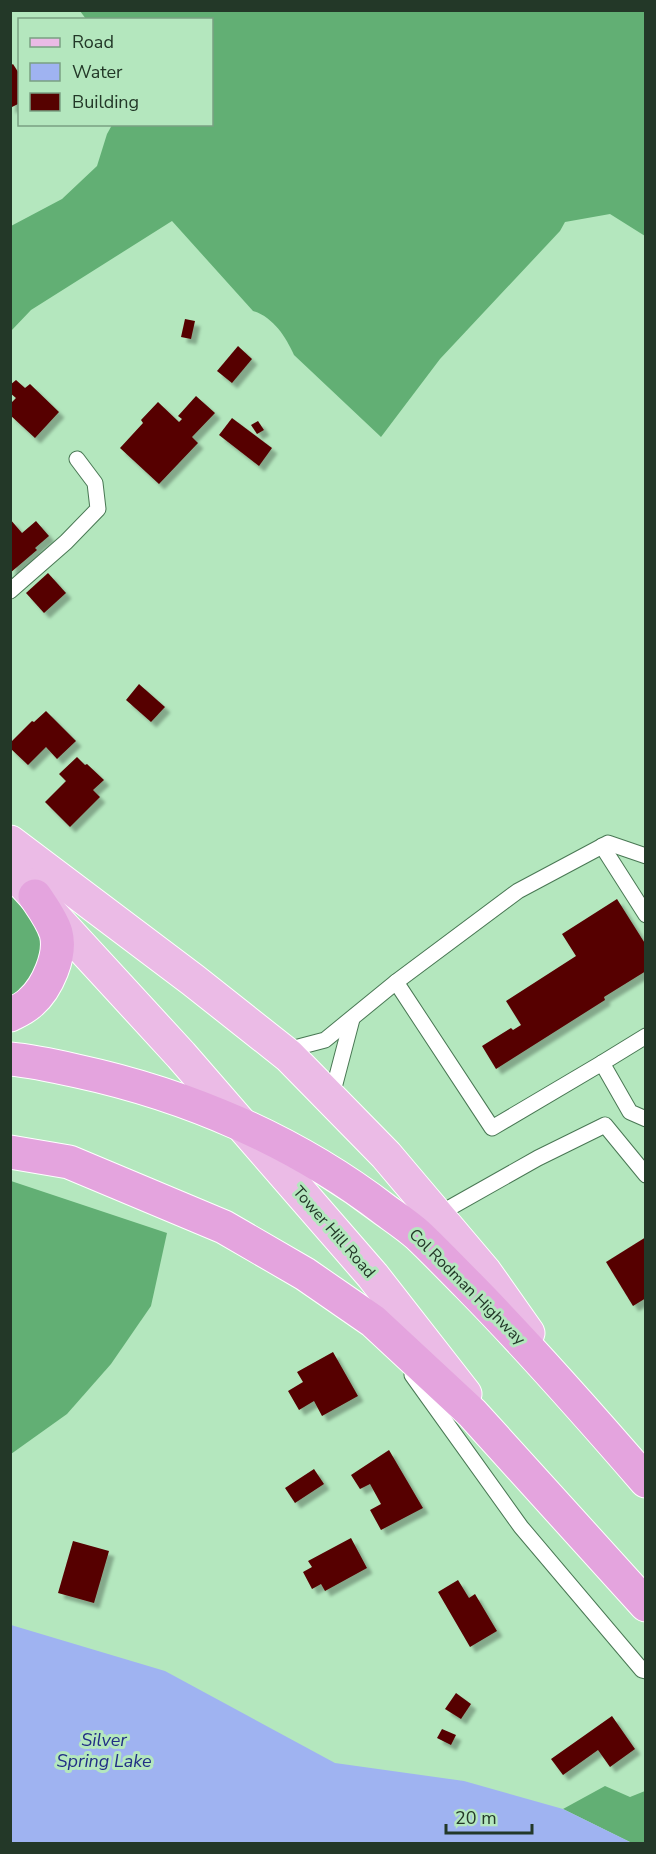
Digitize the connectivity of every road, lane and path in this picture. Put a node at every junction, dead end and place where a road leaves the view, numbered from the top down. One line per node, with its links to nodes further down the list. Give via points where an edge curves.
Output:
1 (77, 459): 2 (lane, via 95,483 98,509)
2 (10, 591)
3 (10, 842): 13 (main road)
4 (603, 846): 5 (lane, via 608,843); 8 (lane); 9 (lane, via 518,891)
5 (645, 856)
6 (10, 869): 7 (main road, Tower Hill Road)
7 (35, 896): 10 (highway, via 56,935 56,956 48,979 33,1001); 18 (main road, Tower Hill Road)
8 (645, 915)
9 (396, 982): 11 (lane); 15 (lane, via 492,1128)
10 (10, 1015)
11 (352, 1019): 13 (lane, via 325,1040); 16 (lane)
12 (645, 1036): 15 (lane)
13 (283, 1051): 16 (main road)
14 (10, 1059): 18 (highway, Col Rodman Highway, via 104,1077 179,1100)
15 (602, 1063): 17 (lane, via 630,1112)
16 (332, 1099): 21 (main road)
17 (645, 1119)
18 (241, 1125): 23 (highway, Col Rodman Highway, via 303,1155 417,1234); 24 (main road, Tower Hill Road, via 374,1276)
19 (10, 1152): 22 (highway, via 69,1162 224,1227 305,1274)
20 (645, 1175): 21 (lane, via 605,1125)
21 (437, 1215): 23 (main road, via 485,1272)
22 (373, 1321): 24 (highway, via 472,1413); 27 (lane, via 521,1527)
23 (578, 1403): 25 (highway)
24 (527, 1474): 26 (highway, Tower Hill Road)
25 (645, 1481)
26 (645, 1605)
27 (645, 1671)

